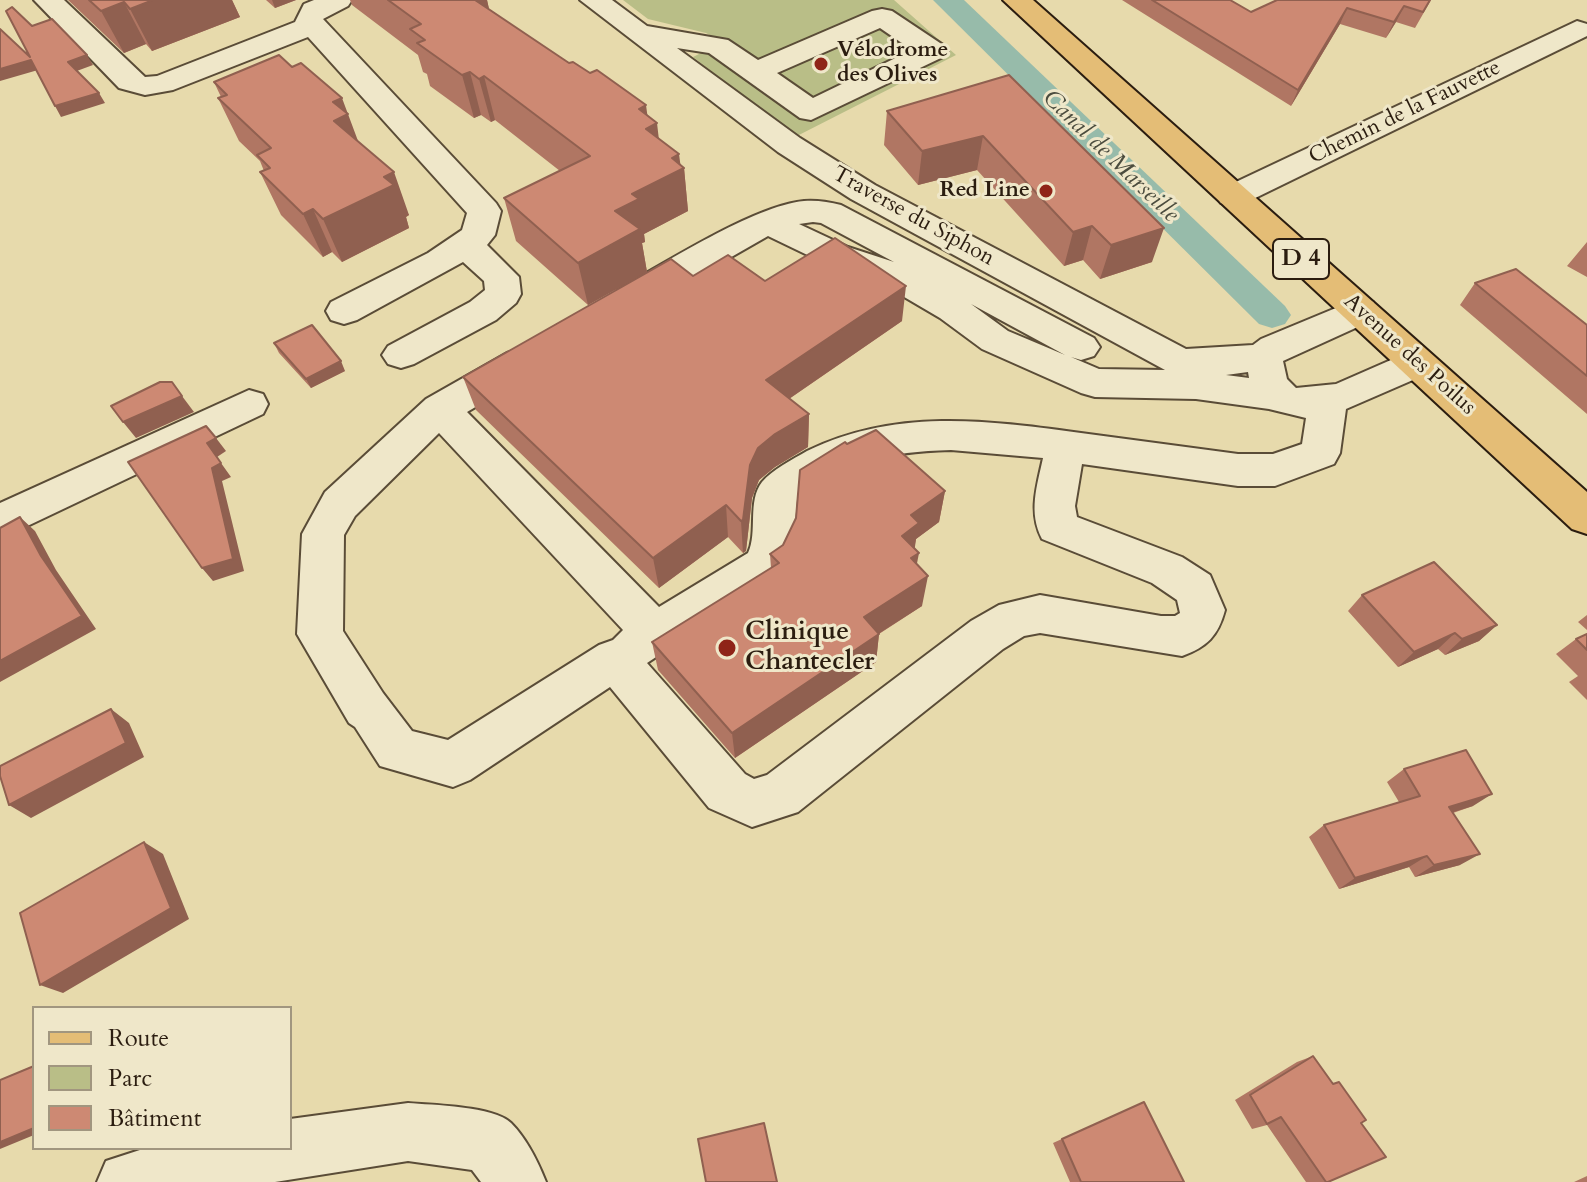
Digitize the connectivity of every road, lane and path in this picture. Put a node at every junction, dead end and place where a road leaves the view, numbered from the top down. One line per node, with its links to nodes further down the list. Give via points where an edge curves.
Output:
1 (48, 0): 5 (street, via 130,82 145,86)
2 (338, 0): 5 (street, via 314,10 308,20)
3 (594, 0): 7 (street, Traverse du Siphon)
4 (1017, 0): 9 (main road, Avenue des Poilus / D 4)
5 (313, 25): 11 (street, via 484,211 478,235)
6 (1577, 30): 9 (street, Chemin de la Fauvette)
7 (639, 33): 8 (street, via 718,46); 18 (street, Traverse du Siphon, via 789,145 863,192)
8 (755, 72): 8 (street, via 811,111 933,51 882,17)
9 (1233, 196): 13 (main road, Avenue des Poilus / D 4)
10 (771, 224): 14 (street); 18 (street, via 806,210 829,213 1095,353 1119,363); 20 (street, via 889,273 995,340 1095,383 1196,385)
11 (465, 244): 12 (street); 16 (street, via 501,277 503,294 483,311)
12 (344, 311)
13 (1360, 311): 17 (street, Traverse du Siphon); 19 (main road, Avenue des Poilus / D 4)
14 (603, 315)
15 (549, 346): 23 (street)
16 (401, 355)
17 (1263, 357): 18 (street, Traverse du Siphon); 20 (street, via 1264,379)
18 (1180, 362)
19 (1416, 363): 21 (street); 25 (main road, Avenue des Poilus / D 4)
20 (1278, 396): 21 (street, via 1302,405)
21 (1328, 403): 24 (street, via 1320,453 1275,470 1238,470)
22 (249, 404): 26 (street)
23 (440, 409): 27 (street); 28 (street, via 340,504 323,534 320,634 366,708 397,750 453,764)
24 (1065, 446): 27 (street, via 970,433 912,435 845,449 777,493 772,548 762,564); 28 (street, via 1054,506 1057,527 1167,570 1194,588 1203,610 1199,624 1182,636 1040,614 1015,618 780,795 752,803 727,791)
25 (1587, 517)
26 (0, 522)
27 (655, 633): 28 (street)
28 (615, 659)
29 (292, 1149): 32 (street, via 408,1132 489,1142)
30 (286, 1150): 31 (street)
31 (127, 1182)
32 (516, 1182)

